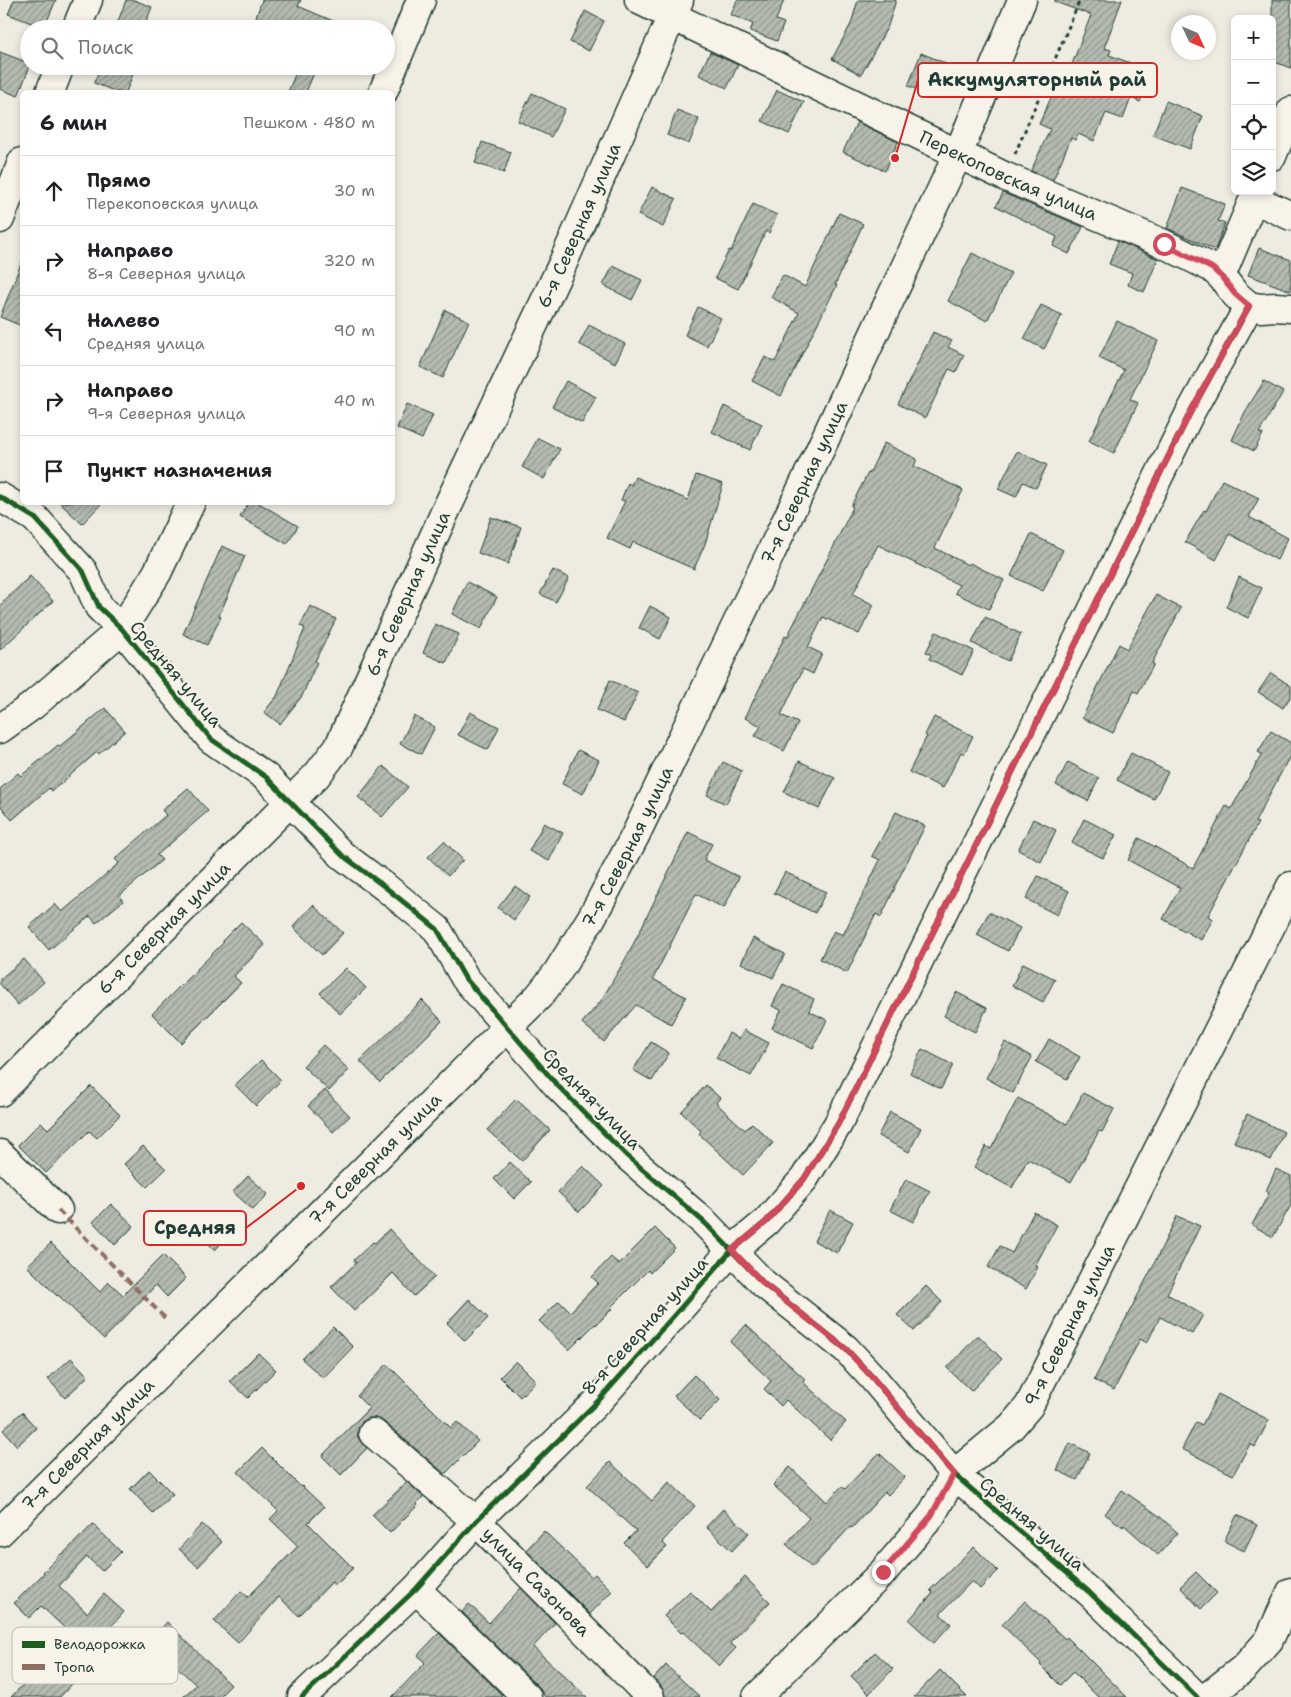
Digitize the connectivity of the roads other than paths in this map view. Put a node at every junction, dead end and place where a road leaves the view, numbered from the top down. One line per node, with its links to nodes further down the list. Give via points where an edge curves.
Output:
1 (88, 0): 6 (street)
2 (421, 0): 7 (street)
3 (639, 0): 5 (street, Перекоповская улица)
4 (1022, 0): 14 (street, 7-я Северная улица)
5 (676, 8): 14 (street, Перекоповская улица); 26 (street, 6-я Северная улица, via 562,265 339,746 317,775)
6 (80, 20)
7 (395, 63)
8 (57, 75): 10 (street)
9 (390, 75): 11 (street)
10 (51, 90)
11 (384, 90)
12 (1291, 111): 13 (street)
13 (1275, 150)
14 (958, 154): 19 (street, Перекоповская улица, via 1164,244 1212,268); 28 (street, 7-я Северная улица, via 635,836 592,917 557,973)
15 (20, 167): 18 (street)
16 (1256, 195): 17 (street); 19 (street)
17 (1291, 216)
18 (0, 219)
19 (1221, 276): 20 (street, Перекоповская улица)
20 (1249, 306): 21 (street); 32 (street, 8-я Северная улица, via 1190,413 838,1124 804,1179 766,1222)
21 (1291, 308)
22 (0, 497): 24 (street, Средняя улица, via 35,518 83,571 99,607)
23 (190, 505): 24 (street, via 157,573)
24 (122, 629): 25 (street); 26 (street, Средняя улица, via 211,739 266,776)
25 (0, 730)
26 (289, 802): 28 (street, Средняя улица, via 342,855 437,929 465,978); 29 (street, 6-я Северная улица)
27 (1291, 886): 34 (street, 9-я Северная улица, via 1029,1406 1011,1427)
28 (506, 1028): 32 (street, Средняя улица, via 557,1086 626,1155); 36 (street, 7-я Северная улица)
29 (0, 1092)
30 (0, 1154): 31 (street)
31 (58, 1210)
32 (732, 1250): 34 (street, Средняя улица, via 764,1284 846,1349); 35 (street, 8-я Северная улица, via 599,1400)
33 (373, 1433): 35 (street, улица Сазонова)
34 (954, 1474): 42 (street, 9-я Северная улица, via 931,1516 883,1572); 43 (street, Средняя улица, via 1088,1592)
35 (476, 1521): 37 (street, 8-я Северная улица); 41 (street, улица Сазонова)
36 (0, 1532)
37 (416, 1590): 39 (street, 8-я Северная улица); 40 (street)
38 (1291, 1592): 44 (street, via 1269,1640 1244,1668)
39 (302, 1697)
40 (527, 1697)
41 (650, 1697)
42 (757, 1697)
43 (1197, 1697)
44 (1207, 1697)

